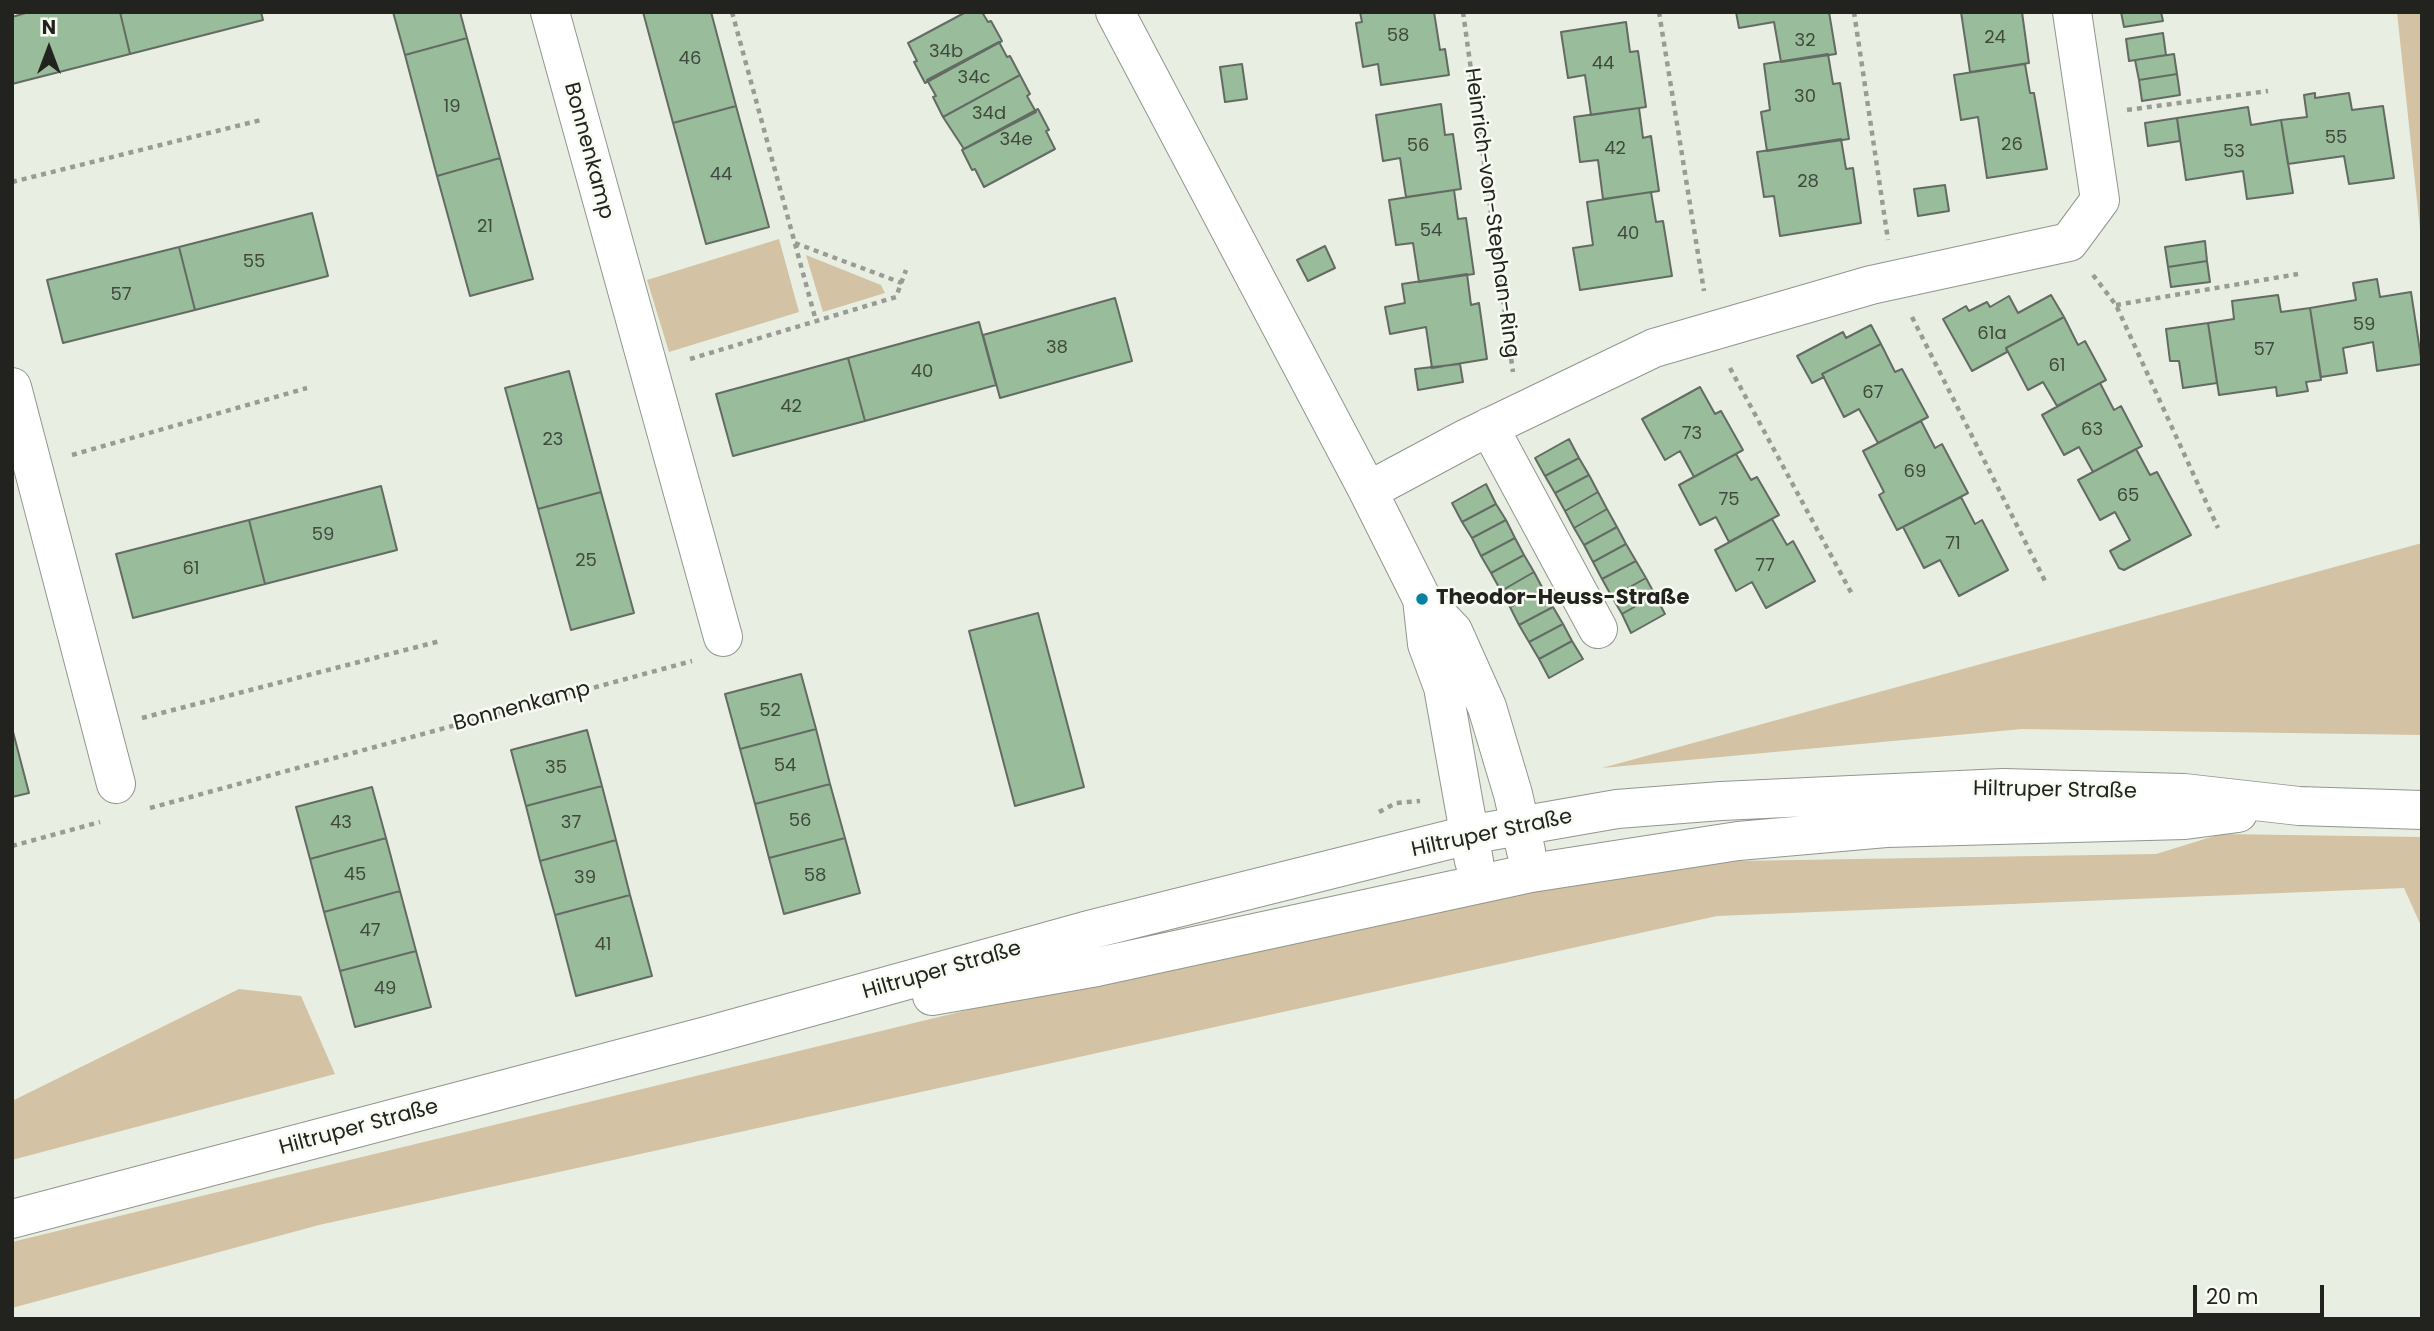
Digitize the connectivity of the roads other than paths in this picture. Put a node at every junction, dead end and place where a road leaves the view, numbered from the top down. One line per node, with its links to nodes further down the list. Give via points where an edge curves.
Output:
1 (550, 12): 9 (street, Bonnenkamp)
2 (1115, 12): 6 (street)
3 (2072, 12): 5 (street, via 2100,200 2069,242 1871,285 1654,348)
4 (12, 387): 10 (street, via 101,729)
5 (1504, 420): 6 (street); 8 (street)
6 (1368, 491): 7 (street)
7 (1422, 600): 13 (street, via 1453,631 1473,672); 14 (street, via 1427,645 1443,687)
8 (1598, 629)
9 (723, 637)
10 (125, 798)
11 (2299, 806): 12 (street, Hiltruper Straße); 13 (street, Hiltruper Straße, via 2184,793 2003,788 1617,809); 15 (street, Hiltruper Straße, via 2185,820 1886,828 1738,841)
12 (2422, 810)
13 (1520, 826): 14 (street, Hiltruper Straße); 15 (street)
14 (1468, 835): 16 (street); 17 (street, Hiltruper Straße, via 1085,930)
15 (1531, 873): 16 (street, Hiltruper Straße)
16 (1479, 883): 17 (street, Hiltruper Straße, via 1097,967)
17 (706, 1037): 18 (street, Hiltruper Straße)
18 (12, 1219)

